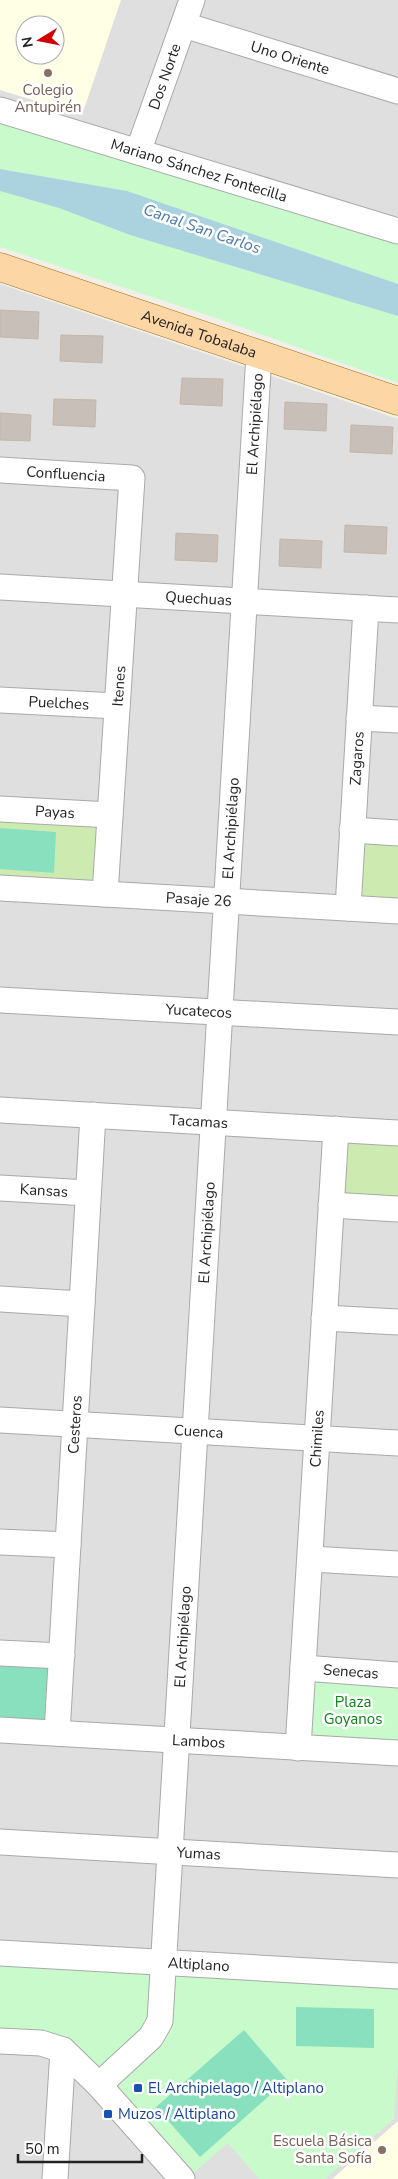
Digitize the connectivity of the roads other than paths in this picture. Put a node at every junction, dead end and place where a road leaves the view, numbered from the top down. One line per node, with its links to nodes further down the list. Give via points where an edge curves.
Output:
1 (192, 0): 2 (street, Dos Norte)
2 (184, 24): 3 (street, Uno Oriente); 5 (street, Dos Norte)
3 (398, 91)
4 (0, 110): 5 (street, Mariano Sánchez Fontecilla)
5 (138, 152): 6 (street, Mariano Sánchez Fontecilla)
6 (398, 231)
7 (0, 268): 8 (main road, Avenida Tobalaba)
8 (259, 354): 9 (main road, Avenida Tobalaba); 14 (street, El Archipiélago)
9 (398, 401)
10 (0, 470): 11 (street, Confluencia)
11 (132, 478): 13 (street, Itenes)
12 (0, 587): 13 (street, Quechuas)
13 (124, 594): 14 (street, Quechuas); 18 (street, Itenes)
14 (244, 601): 15 (street, Quechuas); 27 (street, El Archipiélago)
15 (366, 608): 16 (street, Quechuas); 19 (street, Zagaros)
16 (398, 610)
17 (0, 700): 18 (street, Puelches)
18 (117, 706): 22 (street, Itenes)
19 (359, 718): 20 (street); 23 (street, Zagaros)
20 (398, 720)
21 (0, 809): 22 (street, Payas)
22 (110, 815): 26 (street, Itenes)
23 (352, 830): 24 (street); 28 (street, Zagaros)
24 (398, 833)
25 (0, 888): 26 (street, Pasaje 26)
26 (105, 894): 27 (street, Pasaje 26)
27 (226, 901): 28 (street, Pasaje 26); 31 (street, El Archipiélago)
28 (348, 908): 29 (street, Pasaje 26)
29 (398, 911)
30 (0, 1000): 31 (street, Yucatecos)
31 (220, 1012): 32 (street, Yucatecos); 35 (street, El Archipiélago)
32 (398, 1022)
33 (0, 1110): 34 (street, Tacamas)
34 (93, 1115): 35 (street, Tacamas); 39 (street, Cesteros)
35 (214, 1122): 36 (street, Tacamas); 48 (street, El Archipiélago)
36 (336, 1129): 37 (street, Tacamas); 40 (street, Chimiles)
37 (398, 1133)
38 (0, 1188): 39 (street, Kansas)
39 (88, 1193): 43 (street, Cesteros)
40 (331, 1205): 41 (street); 44 (street, Chimiles)
41 (398, 1209)
42 (0, 1299): 43 (street)
43 (82, 1304): 47 (street, Cesteros)
44 (324, 1318): 45 (street); 49 (street, Chimiles)
45 (398, 1322)
46 (0, 1420): 47 (street, Cuenca)
47 (75, 1424): 48 (street, Cuenca); 52 (street, Cesteros)
48 (195, 1431): 49 (street, Cuenca); 61 (street, El Archipiélago)
49 (318, 1438): 50 (street, Cuenca); 53 (street, Chimiles)
50 (398, 1443)
51 (0, 1542): 52 (street)
52 (68, 1546): 56 (street, Cesteros)
53 (311, 1559): 54 (street); 57 (street, Chimiles)
54 (398, 1564)
55 (0, 1653): 56 (street)
56 (62, 1656): 60 (street, Cesteros)
57 (303, 1668): 58 (street, Senecas); 62 (street, Chimiles)
58 (398, 1675)
59 (0, 1730): 60 (street, Lambos)
60 (57, 1733): 61 (street, Lambos)
61 (177, 1740): 62 (street, Lambos); 65 (street, El Archipiélago)
62 (298, 1748): 63 (street, Lambos)
63 (398, 1753)
64 (0, 1842): 65 (street, Yumas)
65 (171, 1852): 66 (street, Yumas); 68 (street, El Archipiélago)
66 (398, 1865)
67 (0, 1953): 68 (street, Altiplano)
68 (164, 1963): 69 (street, Altiplano); 72 (street, El Archipiélago, via 157,2030)
69 (398, 1976)
70 (0, 2041): 71 (street, via 41,2043)
71 (63, 2050): 72 (street); 73 (street)
72 (99, 2085): 74 (street)
73 (55, 2179)
74 (182, 2179)

